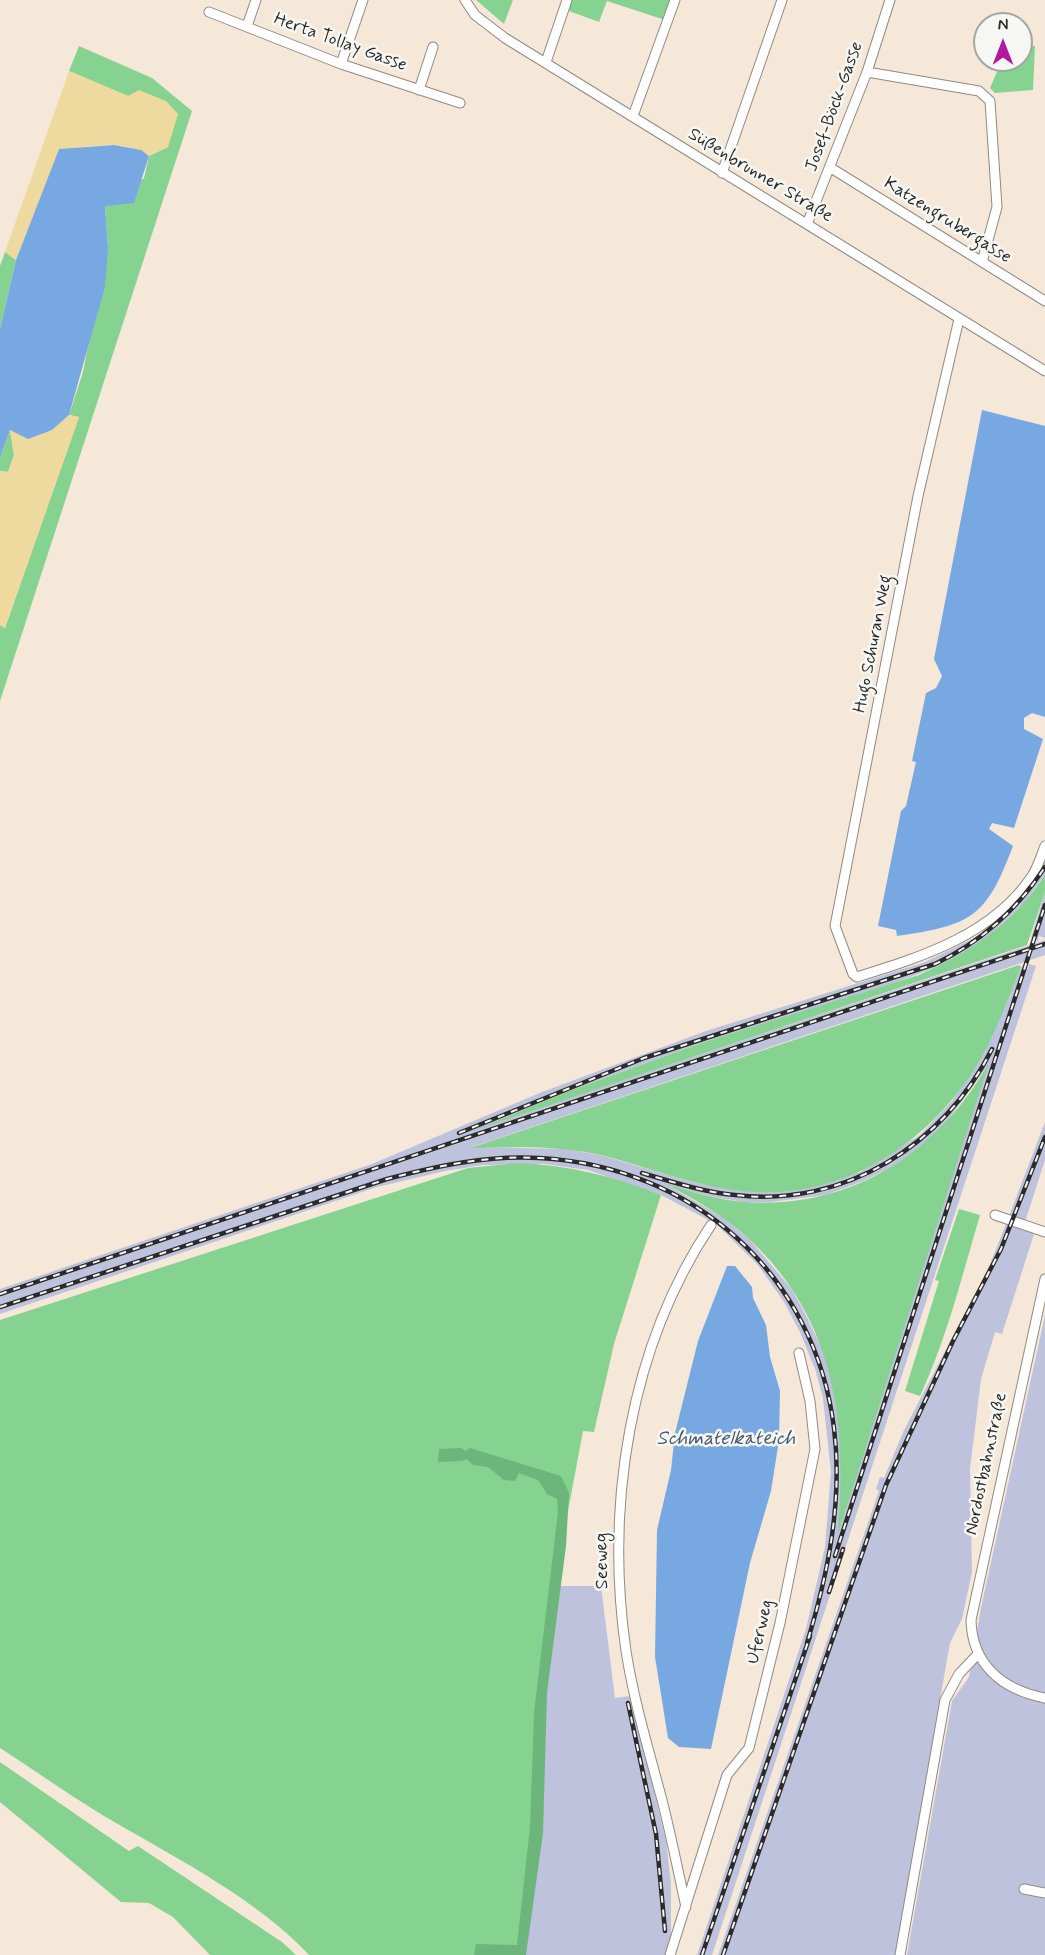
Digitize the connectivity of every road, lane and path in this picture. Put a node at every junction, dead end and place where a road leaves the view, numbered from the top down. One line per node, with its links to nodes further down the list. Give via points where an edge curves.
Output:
1 (256, 0): 9 (street)
2 (363, 0): 12 (street)
3 (465, 0): 11 (street, Süßenbrunner Straße, via 475,15 505,38)
4 (567, 0): 11 (street)
5 (675, 0): 16 (street)
6 (782, 0): 18 (street)
7 (890, 0): 13 (street, Josef-Böck-Gasse)
8 (210, 12): 9 (street, Herta Tollay Gasse)
9 (247, 26): 12 (street, Herta Tollay Gasse)
10 (434, 47): 14 (street)
11 (546, 62): 16 (street, Süßenbrunner Straße)
12 (341, 64): 14 (street, Herta Tollay Gasse)
13 (867, 72): 17 (street, Josef-Böck-Gasse); 20 (street, via 979,91 990,101 997,207)
14 (419, 90): 15 (street, Herta Tollay Gasse)
15 (460, 103)
16 (633, 116): 18 (street, Süßenbrunner Straße)
17 (831, 168): 19 (street, Josef-Böck-Gasse); 20 (street, Katzengrubergasse)
18 (722, 173): 19 (street, Süßenbrunner Straße)
19 (807, 224): 22 (street, Süßenbrunner Straße)
20 (982, 262): 21 (street, Katzengrubergasse)
21 (1045, 301)
22 (959, 319): 23 (street, Süßenbrunner Straße); 24 (street, Hugo Schuran Weg, via 918,496 835,926 853,974 857,977 926,955 989,921 1032,875)
23 (1045, 371)
24 (1045, 846)
25 (995, 1215): 27 (street)
26 (711, 1225): 34 (street, Seeweg, via 675,1288 646,1364 630,1428 619,1534 619,1586 626,1651)
27 (1045, 1232)
28 (1045, 1279): 30 (street, Nordostbahnstraße, via 975,1593 971,1630)
29 (799, 1353): 34 (street, Uferweg, via 815,1437 808,1493 749,1748 727,1776)
30 (977, 1655): 31 (street, Nordostbahnstraße, via 1006,1686); 36 (street, via 959,1674 945,1700)
31 (1045, 1698)
32 (1024, 1889): 33 (street)
33 (1045, 1893)
34 (686, 1906): 35 (street, Uferweg)
35 (670, 1955)
36 (900, 1955)

